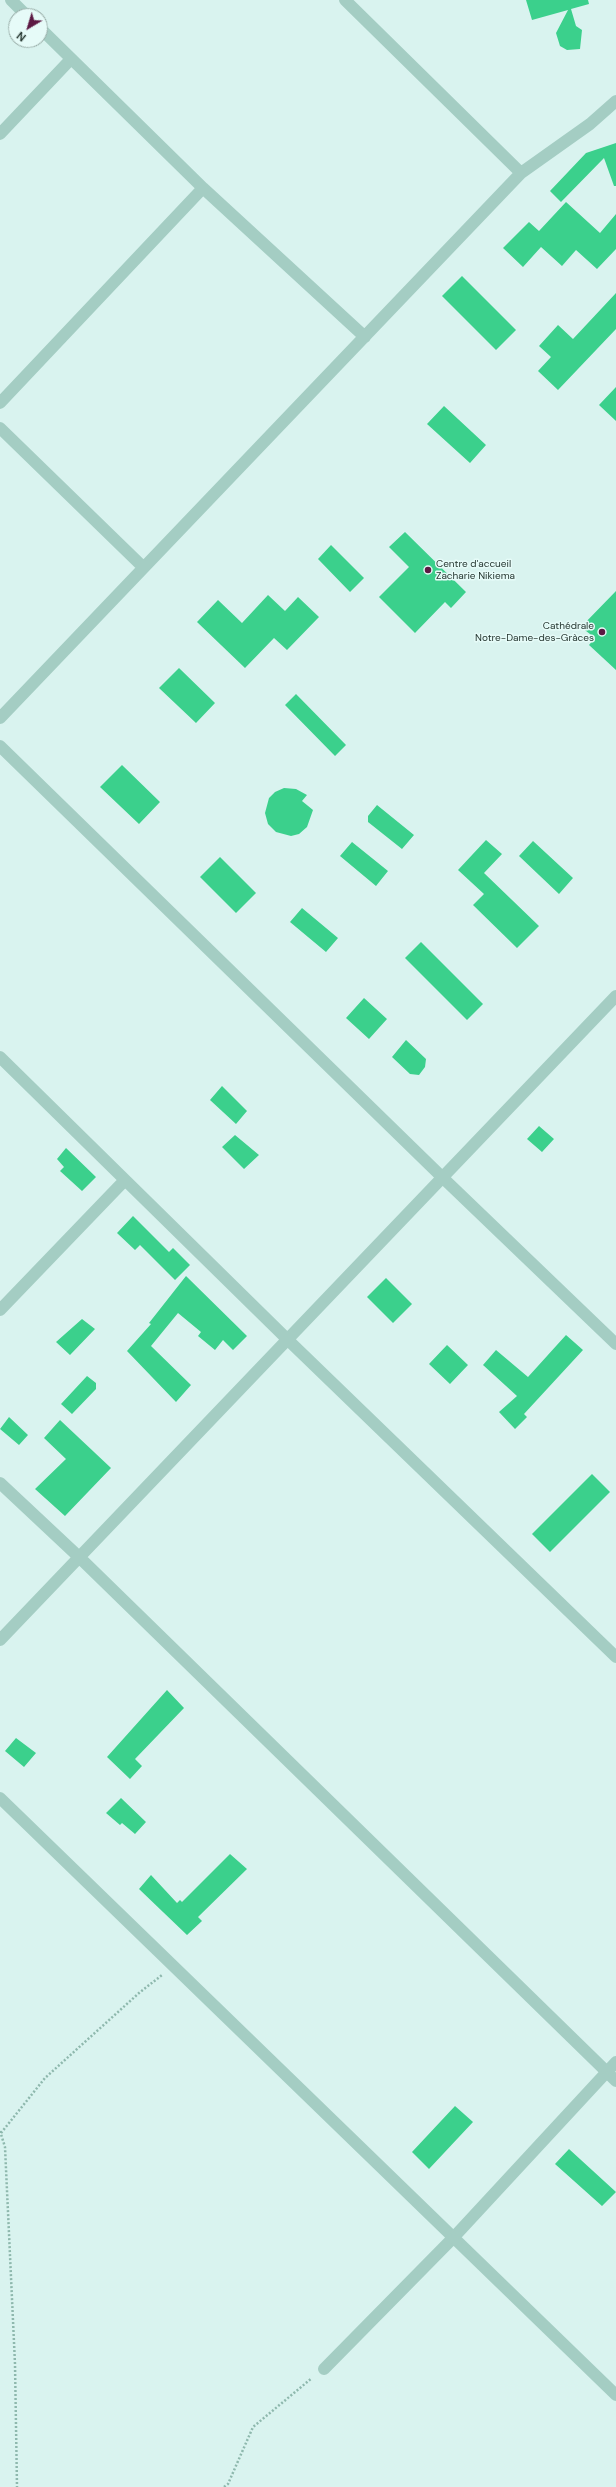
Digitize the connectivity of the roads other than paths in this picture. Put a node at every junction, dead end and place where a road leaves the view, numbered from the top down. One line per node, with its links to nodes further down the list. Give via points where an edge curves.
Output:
1 (11, 0): 3 (street)
2 (345, 0): 8 (street)
3 (19, 8)
4 (48, 36): 5 (street)
5 (71, 59): 7 (street); 9 (street)
6 (616, 101): 8 (street, via 590,124)
7 (0, 134)
8 (521, 173): 10 (street)
9 (203, 188): 10 (street); 11 (street)
10 (365, 337): 13 (street)
11 (0, 403)
12 (0, 428): 13 (street)
13 (143, 567): 14 (street)
14 (0, 718)
15 (0, 746): 18 (street)
16 (616, 996): 18 (street)
17 (0, 1057): 19 (street)
18 (442, 1177): 21 (street); 22 (street)
19 (125, 1180): 20 (street); 21 (street)
20 (0, 1310)
21 (287, 1339): 24 (street); 26 (street)
22 (616, 1344)
23 (0, 1483): 24 (street)
24 (79, 1557): 25 (street); 29 (street)
25 (0, 1640)
26 (616, 1657)
27 (0, 1798): 31 (street)
28 (616, 2062): 29 (street)
29 (607, 2072): 30 (street); 31 (street)
30 (616, 2081)
31 (454, 2237): 32 (street); 33 (street)
32 (324, 2369)
33 (616, 2395)

